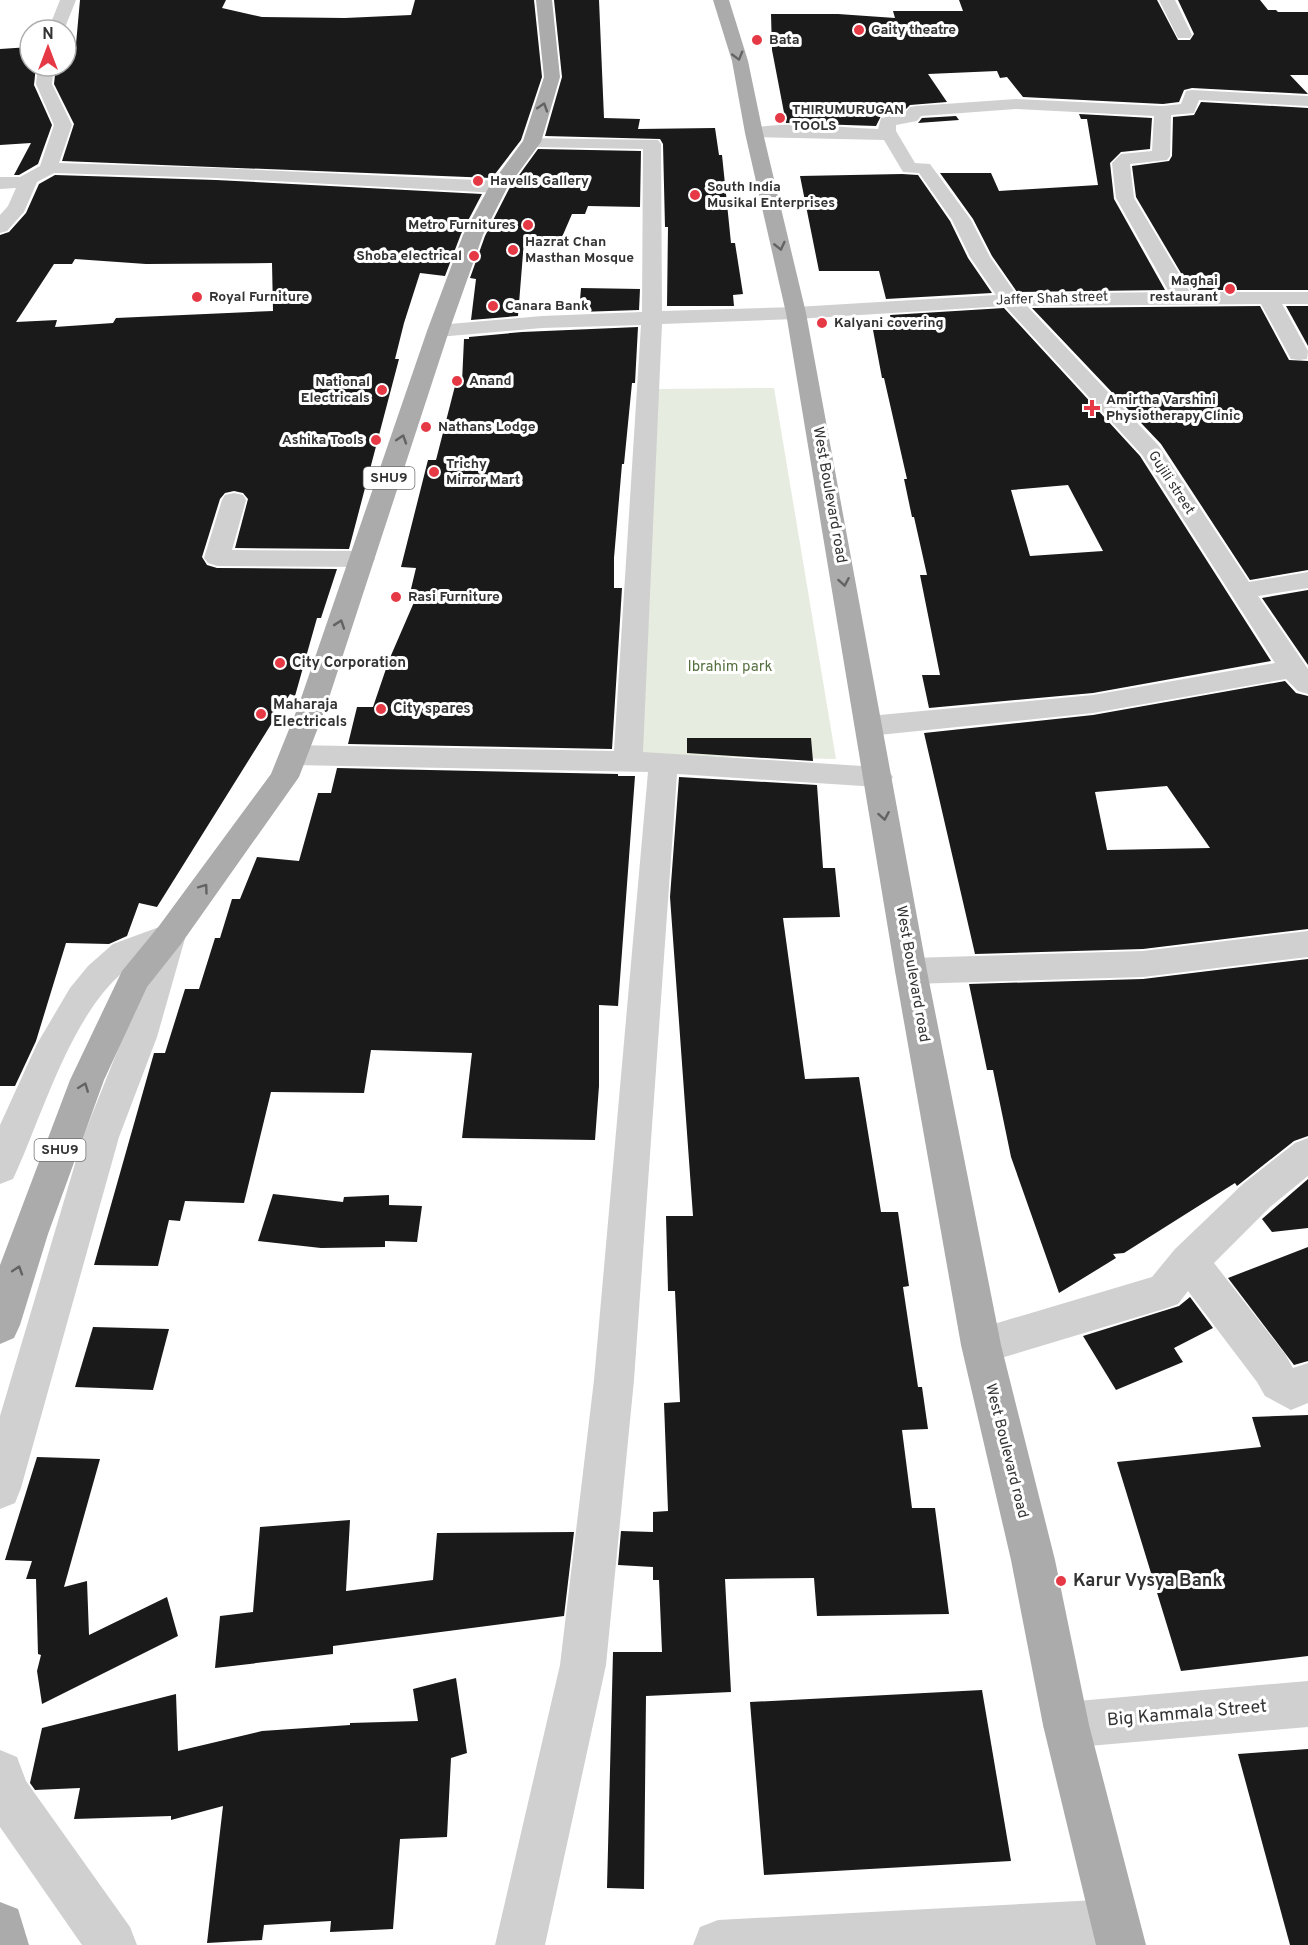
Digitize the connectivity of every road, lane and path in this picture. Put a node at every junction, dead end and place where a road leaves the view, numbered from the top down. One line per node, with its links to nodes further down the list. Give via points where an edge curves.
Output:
1 (68, 0): 5 (street)
2 (544, 0): 12 (main road, SHU9, one-way to 2, via 552,77)
3 (721, 0): 10 (main road, West Boulevard road, one-way to 10, via 740,62)
4 (1167, 0): 6 (street)
5 (61, 18)
6 (1184, 35)
7 (45, 78): 13 (street, via 63,126)
8 (1308, 101): 9 (street, via 1198,94 1192,95 1188,110)
9 (1163, 111): 11 (street, via 1016,104 916,111 911,117 887,122); 18 (street, via 1161,156 1127,158 1120,163 1125,198)
10 (754, 133): 11 (street); 22 (main road, West Boulevard road, one-way to 22)
11 (887, 135): 21 (street, Gujili street, via 909,168 924,168)
12 (532, 142): 16 (main road, SHU9); 23 (street, via 652,144)
13 (48, 169): 14 (street); 16 (street)
14 (28, 181): 15 (street); 17 (street, via 17,208)
15 (0, 183)
16 (498, 187): 24 (main road, SHU9, via 473,235)
17 (0, 227)
18 (1183, 298): 19 (street, Jaffer Shah street); 21 (street, Jaffer Shah street)
19 (1268, 298): 20 (street, Jaffer Shah street); 25 (street)
20 (1308, 298)
21 (1010, 300): 22 (street, Jaffer Shah street); 29 (street, Gujili street, via 1152,451)
22 (796, 313): 23 (street, Jaffer Shah street); 31 (main road, West Boulevard road, one-way to 31)
23 (652, 318): 24 (street, Jaffer Shah street); 33 (street)
24 (438, 331): 27 (main road, SHU9, one-way to 24)
25 (1299, 354)
26 (234, 500): 27 (street, via 217,558)
27 (362, 560): 32 (main road, SHU9, one-way to 27)
28 (1308, 580): 29 (street)
29 (1243, 591): 30 (street, Gujili street)
30 (1300, 677): 31 (street, via 1093,704)
31 (869, 726): 34 (main road, West Boulevard road)
32 (293, 754): 33 (street); 35 (main road, SHU9, one-way to 32, via 284,777)
33 (646, 762): 34 (street); 52 (street, via 614,1380 583,1665)
34 (878, 777): 37 (main road, West Boulevard road, one-way to 37)
35 (170, 935): 39 (street, via 120,956 89,986 68,1018); 41 (main road, SHU9, one-way to 35, via 29,1234 87,1080 134,980); 44 (street, via 140,1037 101,1137)
36 (1308, 944): 37 (street, via 1143,964)
37 (911, 971): 42 (main road, West Boulevard road)
38 (1308, 1154): 40 (street, via 1257,1195)
39 (0, 1168)
40 (1189, 1261): 42 (street, via 1164,1290); 43 (street, via 1279,1382 1291,1390)
41 (0, 1326)
42 (981, 1345): 46 (main road, West Boulevard road, via 1033,1560)
43 (1308, 1383)
44 (0, 1488)
45 (1308, 1704): 46 (street, Big Kammala Street)
46 (1066, 1725): 49 (main road, West Boulevard road)
47 (0, 1774): 51 (street, via 6,1794)
48 (0, 1927): 50 (main road)
49 (1118, 1934): 53 (street)
50 (4, 1945)
51 (112, 1945)
52 (520, 1945)
53 (718, 1945)

